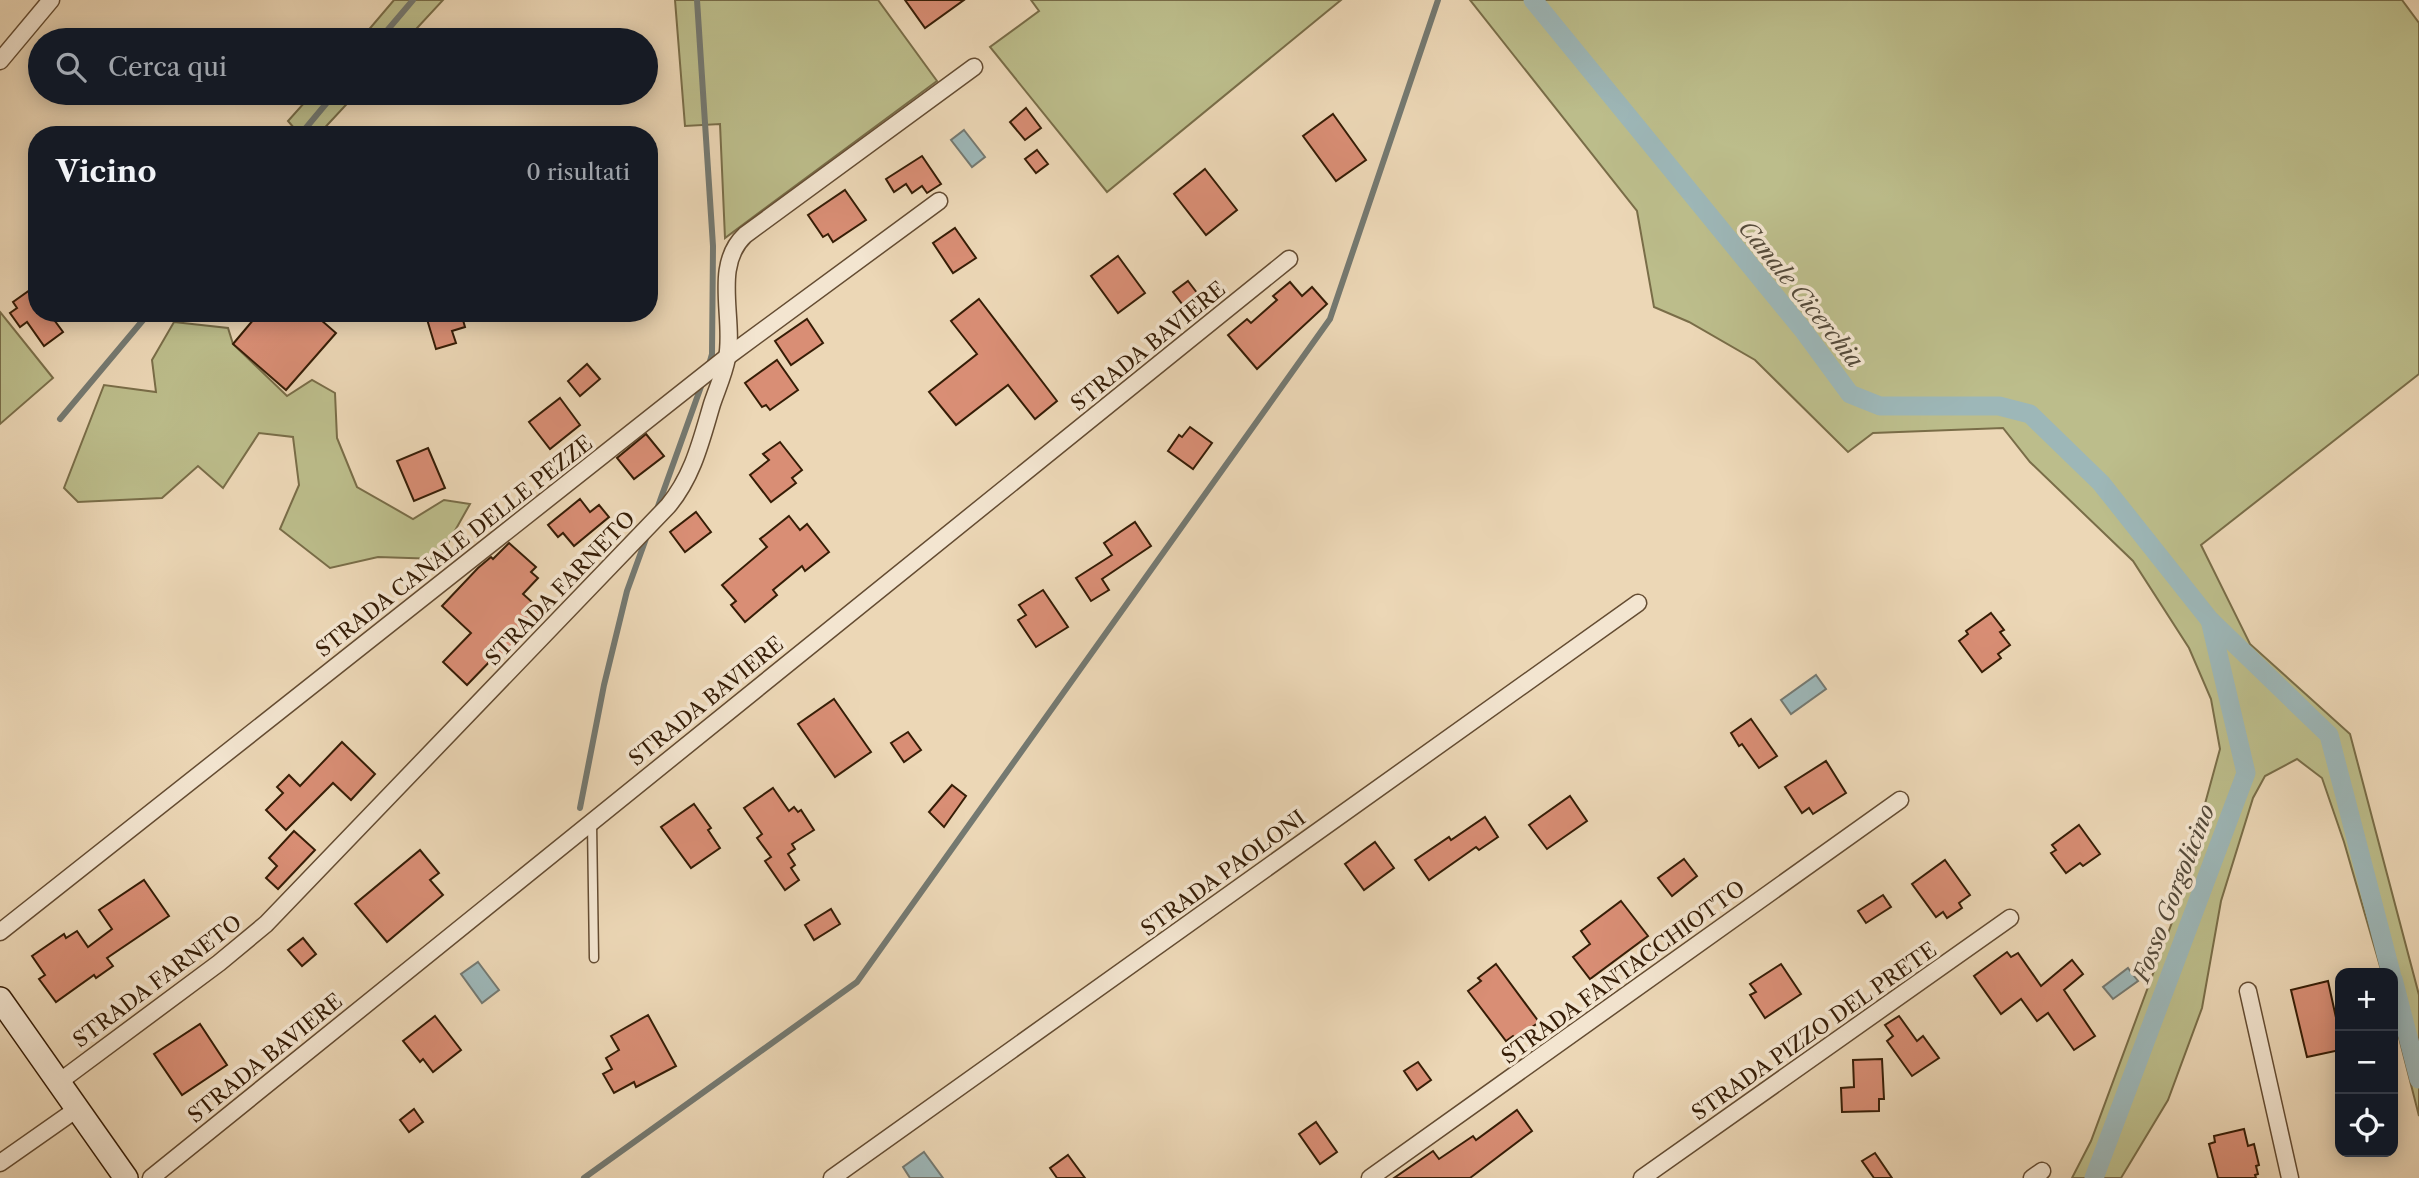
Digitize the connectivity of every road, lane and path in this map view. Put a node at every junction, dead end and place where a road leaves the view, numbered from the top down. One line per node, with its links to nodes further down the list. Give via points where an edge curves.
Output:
1 (51, 0): 2 (street)
2 (0, 61)
3 (974, 67): 6 (street, STRADA FARNETO, via 733,248 728,267)
4 (939, 201): 6 (street, STRADA CANALE DELLE PEZZE)
5 (1289, 259): 9 (street, STRADA BAVIERE)
6 (727, 357): 11 (street, STRADA CANALE DELLE PEZZE); 15 (street, STRADA FARNETO, via 691,471 661,513 266,924)
7 (1638, 603): 20 (street, STRADA PAOLONI)
8 (1900, 800): 21 (street, STRADA FANTACCHIOTTO)
9 (592, 820): 12 (lane); 19 (street, STRADA BAVIERE)
10 (2010, 918): 22 (street, STRADA PIZZO DEL PRETE)
11 (0, 932)
12 (594, 958)
13 (2248, 991): 23 (street)
14 (0, 999): 15 (street)
15 (59, 1082): 16 (street)
16 (77, 1109): 17 (street); 18 (street)
17 (0, 1163)
18 (126, 1178)
19 (151, 1178)
20 (832, 1178)
21 (1370, 1178)
22 (1642, 1178)
23 (2290, 1178)

